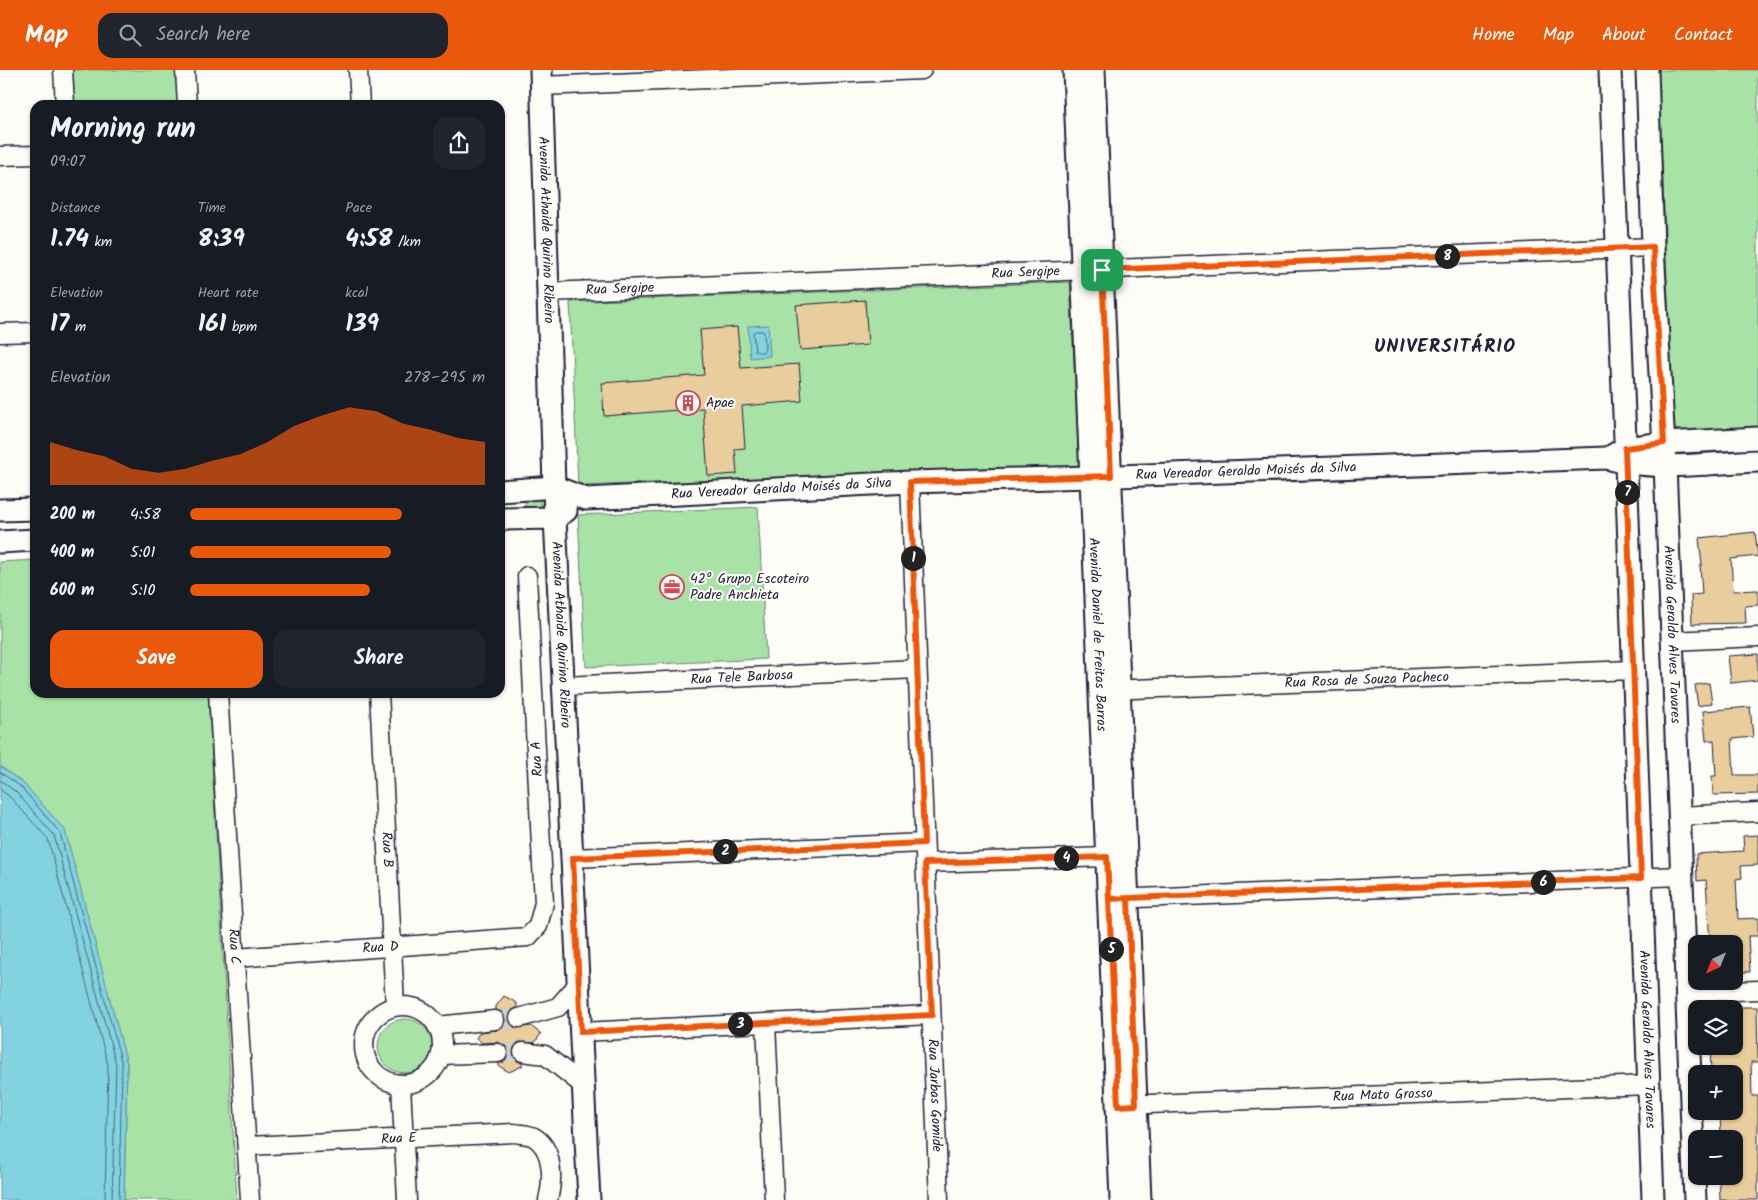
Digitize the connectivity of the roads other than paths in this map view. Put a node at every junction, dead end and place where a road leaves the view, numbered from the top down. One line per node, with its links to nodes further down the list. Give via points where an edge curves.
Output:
1 (63, 70): 10 (street)
2 (185, 70): 11 (street)
3 (358, 70): 12 (street)
4 (922, 70): 9 (street)
5 (1074, 70): 17 (street, Avenida Daniel de Freitas Barros)
6 (1094, 70): 17 (street, Avenida Daniel de Freitas Barros)
7 (1610, 70): 16 (street, Avenida Geraldo Alves Tavares)
8 (1647, 70): 15 (street, Avenida Geraldo Alves Tavares)
9 (541, 78): 18 (street, Avenida Athaide Quirino Ribeiro)
10 (65, 100)
11 (187, 100)
12 (360, 100)
13 (30, 154): 14 (street)
14 (0, 156)
15 (1653, 247): 16 (street, Rua Sergipe); 22 (street, Avenida Geraldo Alves Tavares)
16 (1618, 249): 17 (street, Rua Sergipe); 23 (street, Avenida Geraldo Alves Tavares)
17 (1093, 270): 18 (street, Rua Sergipe); 26 (street, Avenida Daniel de Freitas Barros)
18 (548, 292): 28 (street, Avenida Athaide Quirino Ribeiro)
19 (30, 332): 20 (street)
20 (0, 333)
21 (1758, 438): 22 (street, Rua Vereador Geraldo Moisés da Silva)
22 (1664, 443): 23 (street, Rua Vereador Geraldo Moisés da Silva); 25 (street, Avenida Geraldo Alves Tavares)
23 (1619, 457): 25 (street, Rua Vereador Geraldo Moisés da Silva); 26 (street, Rua Vereador Geraldo Moisés da Silva); 41 (street, Avenida Geraldo Alves Tavares)
24 (1758, 461): 25 (street, Rua Vereador Geraldo Moisés da Silva)
25 (1665, 465): 39 (street, Avenida Geraldo Alves Tavares)
26 (1101, 477): 27 (street, Rua Vereador Geraldo Moisés da Silva); 43 (street, Avenida Daniel de Freitas Barros)
27 (910, 482): 30 (street, Rua Vereador Geraldo Moisés da Silva); 40 (street, Rua Jarbas Gomide)
28 (555, 487): 29 (street); 30 (street, Rua Vereador Geraldo Moisés da Silva); 33 (street, Avenida Athaide Quirino Ribeiro)
29 (506, 491): 34 (street)
30 (586, 499): 33 (street, Rua Vereador Geraldo Moisés da Silva)
31 (30, 509): 32 (street)
32 (0, 510)
33 (555, 518): 34 (street); 42 (street, Avenida Athaide Quirino Ribeiro)
34 (508, 519)
35 (30, 540): 36 (street)
36 (0, 542)
37 (528, 576): 55 (street, Rua A, via 544,903 538,926)
38 (1758, 637): 39 (street)
39 (1672, 641): 47 (street, Avenida Geraldo Alves Tavares)
40 (917, 669): 42 (street, Rua Tele Barbosa); 48 (street, Rua Jarbas Gomide)
41 (1633, 670): 43 (street, Rua Rosa de Souza Pacheco); 53 (street, Avenida Geraldo Alves Tavares)
42 (564, 686): 50 (street, Avenida Athaide Quirino Ribeiro)
43 (1110, 690): 49 (street, Avenida Daniel de Freitas Barros); 54 (street, Avenida Daniel de Freitas Barros)
44 (218, 698): 57 (street, Rua C)
45 (379, 698): 56 (street, Rua B)
46 (1758, 812): 47 (street)
47 (1678, 816): 52 (street, Avenida Geraldo Alves Tavares)
48 (924, 843): 50 (street); 51 (street, Rua Jarbas Gomide)
49 (1107, 857): 51 (street); 54 (street, Avenida Daniel de Freitas Barros)
50 (573, 858): 58 (street, Avenida Athaide Quirino Ribeiro)
51 (925, 863): 62 (street, Rua Jarbas Gomide)
52 (1681, 876): 53 (street); 60 (street, Avenida Geraldo Alves Tavares)
53 (1641, 878): 54 (street); 72 (street, Avenida Geraldo Alves Tavares)
54 (1118, 898): 74 (street, Avenida Daniel de Freitas Barros)
55 (528, 937): 56 (street, Rua D)
56 (392, 947): 57 (street, Rua D); 61 (street, Rua B)
57 (235, 958): 76 (street, Rua C)
58 (579, 983): 63 (street, via 558,1007); 67 (street, Avenida Athaide Quirino Ribeiro)
59 (1758, 990): 60 (street)
60 (1685, 993): 86 (street, Avenida Geraldo Alves Tavares)
61 (395, 1006): 66 (street, via 420,1010); 71 (street, via 371,1021 365,1034 364,1048 367,1062 375,1074 387,1082)
62 (932, 1015): 65 (street); 82 (street, Rua Jarbas Gomide)
63 (519, 1018)
64 (495, 1020): 66 (street)
65 (766, 1023): 67 (street); 81 (street)
66 (438, 1026): 70 (street)
67 (581, 1032): 73 (street, Avenida Athaide Quirino Ribeiro)
68 (523, 1052): 73 (street, via 545,1054)
69 (498, 1053): 70 (street)
70 (442, 1055): 71 (street, via 427,1077)
71 (401, 1085): 75 (street)
72 (1648, 1085): 74 (street, Rua Mato Grosso); 85 (street, Avenida Geraldo Alves Tavares)
73 (584, 1086): 80 (street, Avenida Athaide Quirino Ribeiro)
74 (1127, 1105): 83 (street, Avenida Daniel de Freitas Barros); 84 (street, Avenida Daniel de Freitas Barros)
75 (404, 1139): 76 (street, Rua E); 78 (street); 79 (street, Rua E, via 514,1133 533,1137 545,1149 551,1172)
76 (247, 1146): 77 (street, Rua C)
77 (250, 1200)
78 (407, 1200)
79 (548, 1200)
80 (589, 1200)
81 (774, 1200)
82 (939, 1200)
83 (1121, 1200)
84 (1140, 1200)
85 (1653, 1200)
86 (1695, 1200)

